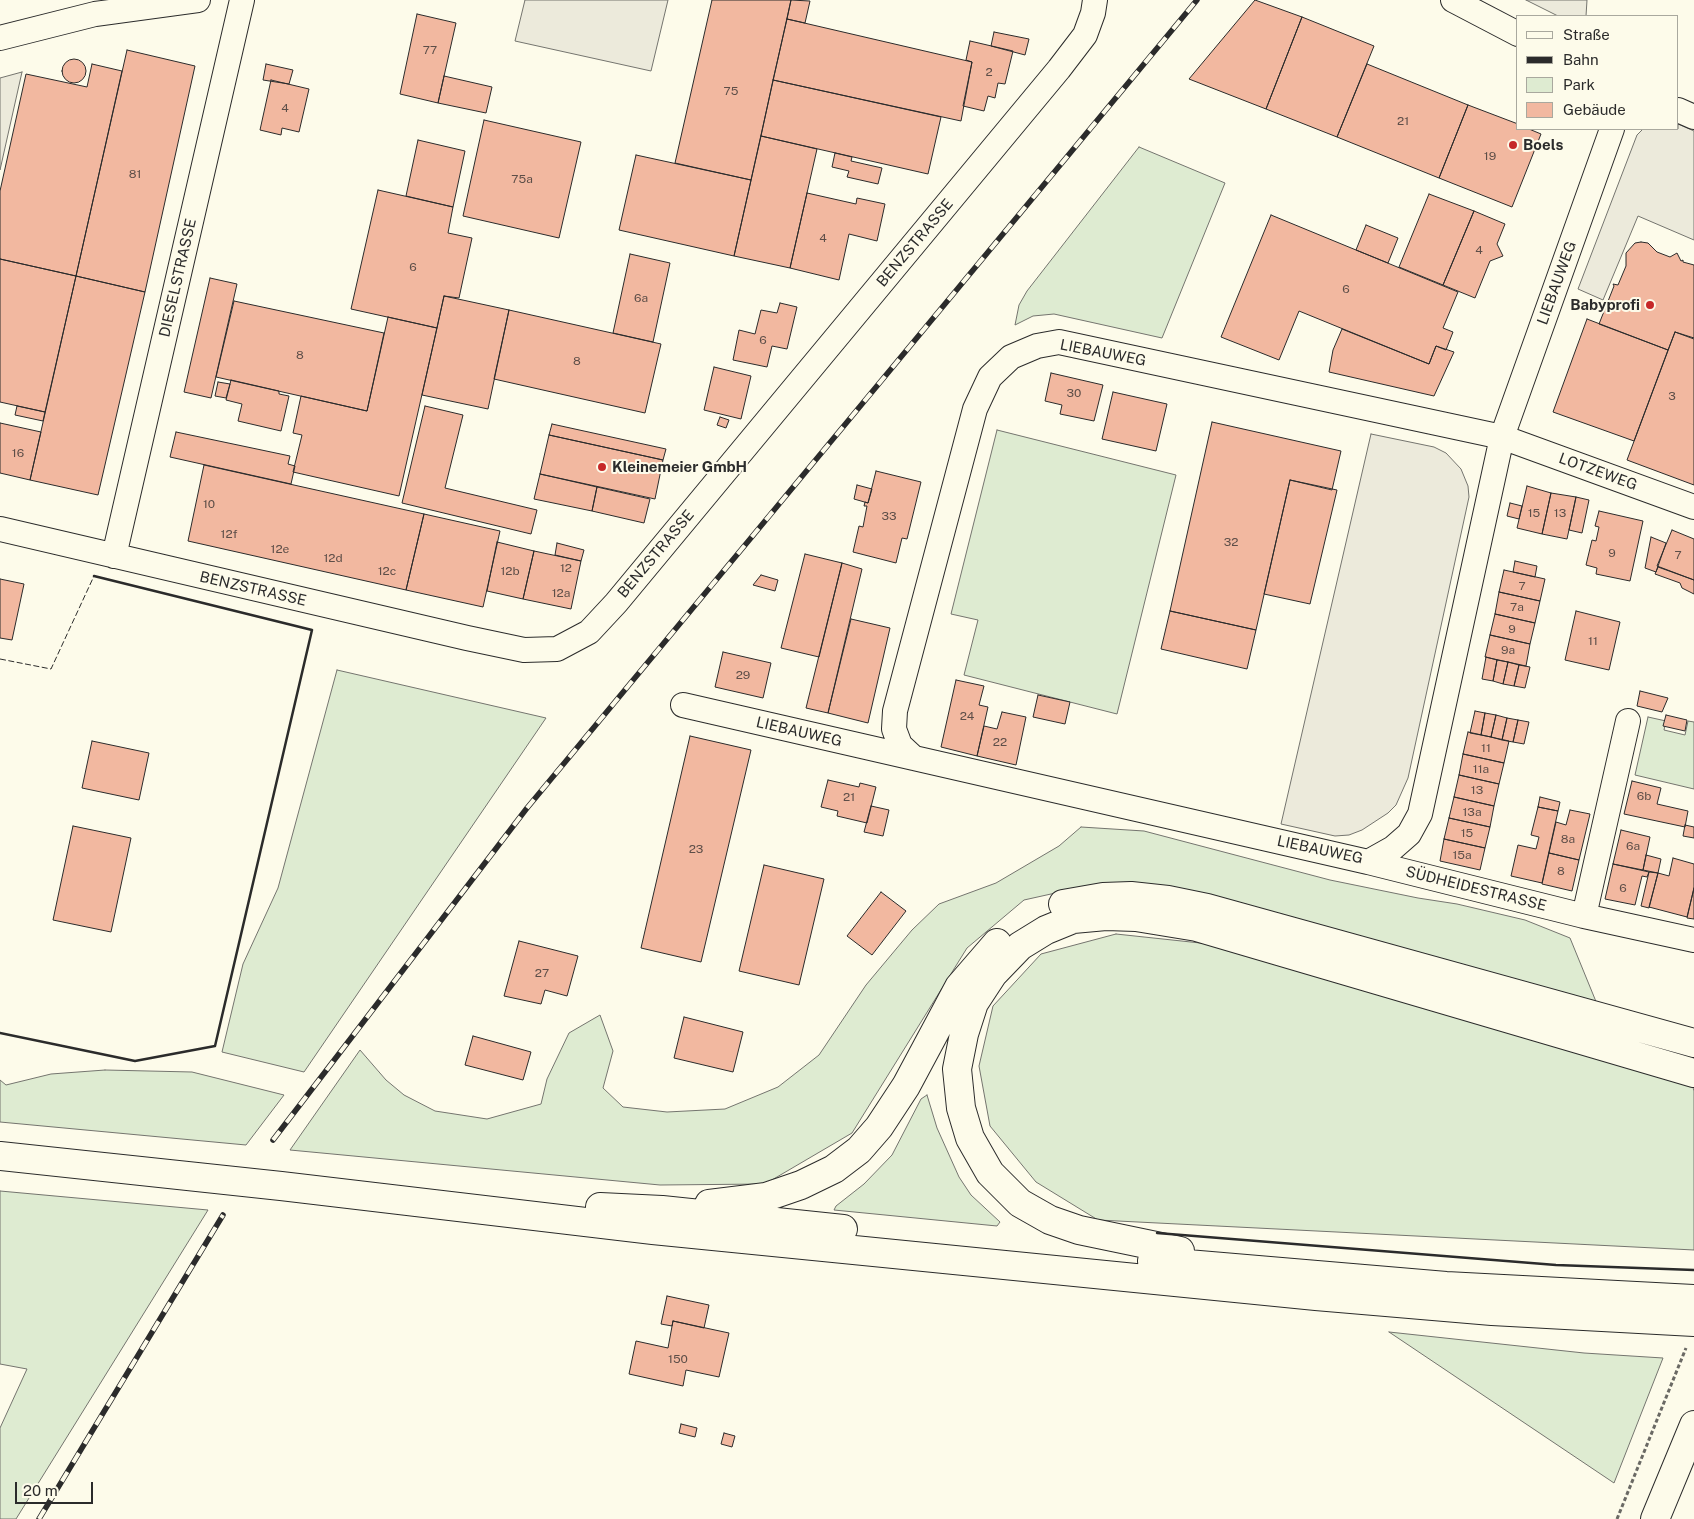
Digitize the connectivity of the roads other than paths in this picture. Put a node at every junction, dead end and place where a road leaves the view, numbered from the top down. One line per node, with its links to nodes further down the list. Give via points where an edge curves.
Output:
1 (198, 0): 6 (street, via 95,14)
2 (242, 0): 13 (street, DIESELSTRASSE)
3 (1095, 0): 13 (street, BENZSTRASSE, via 1094,14 1085,35 1059,69 589,632 558,649 524,650)
4 (1453, 0): 5 (street)
5 (1516, 33)
6 (0, 38)
7 (1679, 110): 8 (street)
8 (1694, 117)
9 (1612, 130): 10 (street, LIEBAUWEG)
10 (1502, 438): 11 (street, LOTZEWEG); 16 (street, LIEBAUWEG, via 1059,342 1037,346 1011,357 990,377 975,409 896,711 894,729 900,745); 17 (street, LIEBAUWEG, via 1420,814 1409,834 1393,848)
11 (1694, 507)
12 (0, 529): 13 (street, BENZSTRASSE)
13 (114, 556)
14 (683, 705): 16 (street, LIEBAUWEG)
15 (1628, 721): 18 (street)
16 (914, 758): 17 (street, LIEBAUWEG)
17 (1368, 862): 18 (street, SÜDHEIDESTRASSE)
18 (1584, 916): 19 (street, SÜDHEIDESTRASSE)
19 (1694, 940)
20 (1694, 1043): 24 (main road, via 1207,908 1132,896 1069,902 1045,910 1003,937 959,987 906,1086 879,1127 859,1150 834,1169 766,1197)
21 (1694, 1073): 25 (main road, via 1197,927 1136,917 1073,919 1020,946 993,974 974,1003 957,1069 960,1108 990,1172 1020,1203 1050,1220 1078,1230)
22 (0, 1156): 23 (main road)
23 (331, 1192): 24 (main road); 27 (main road, via 653,1230 1316,1296 1492,1311)
24 (662, 1210): 25 (main road, via 1072,1254)
25 (1280, 1271): 27 (main road)
26 (1694, 1299): 27 (main road)
27 (1660, 1310): 28 (main road)
28 (1691, 1333)
29 (1694, 1425): 30 (main road)
30 (1655, 1519)

